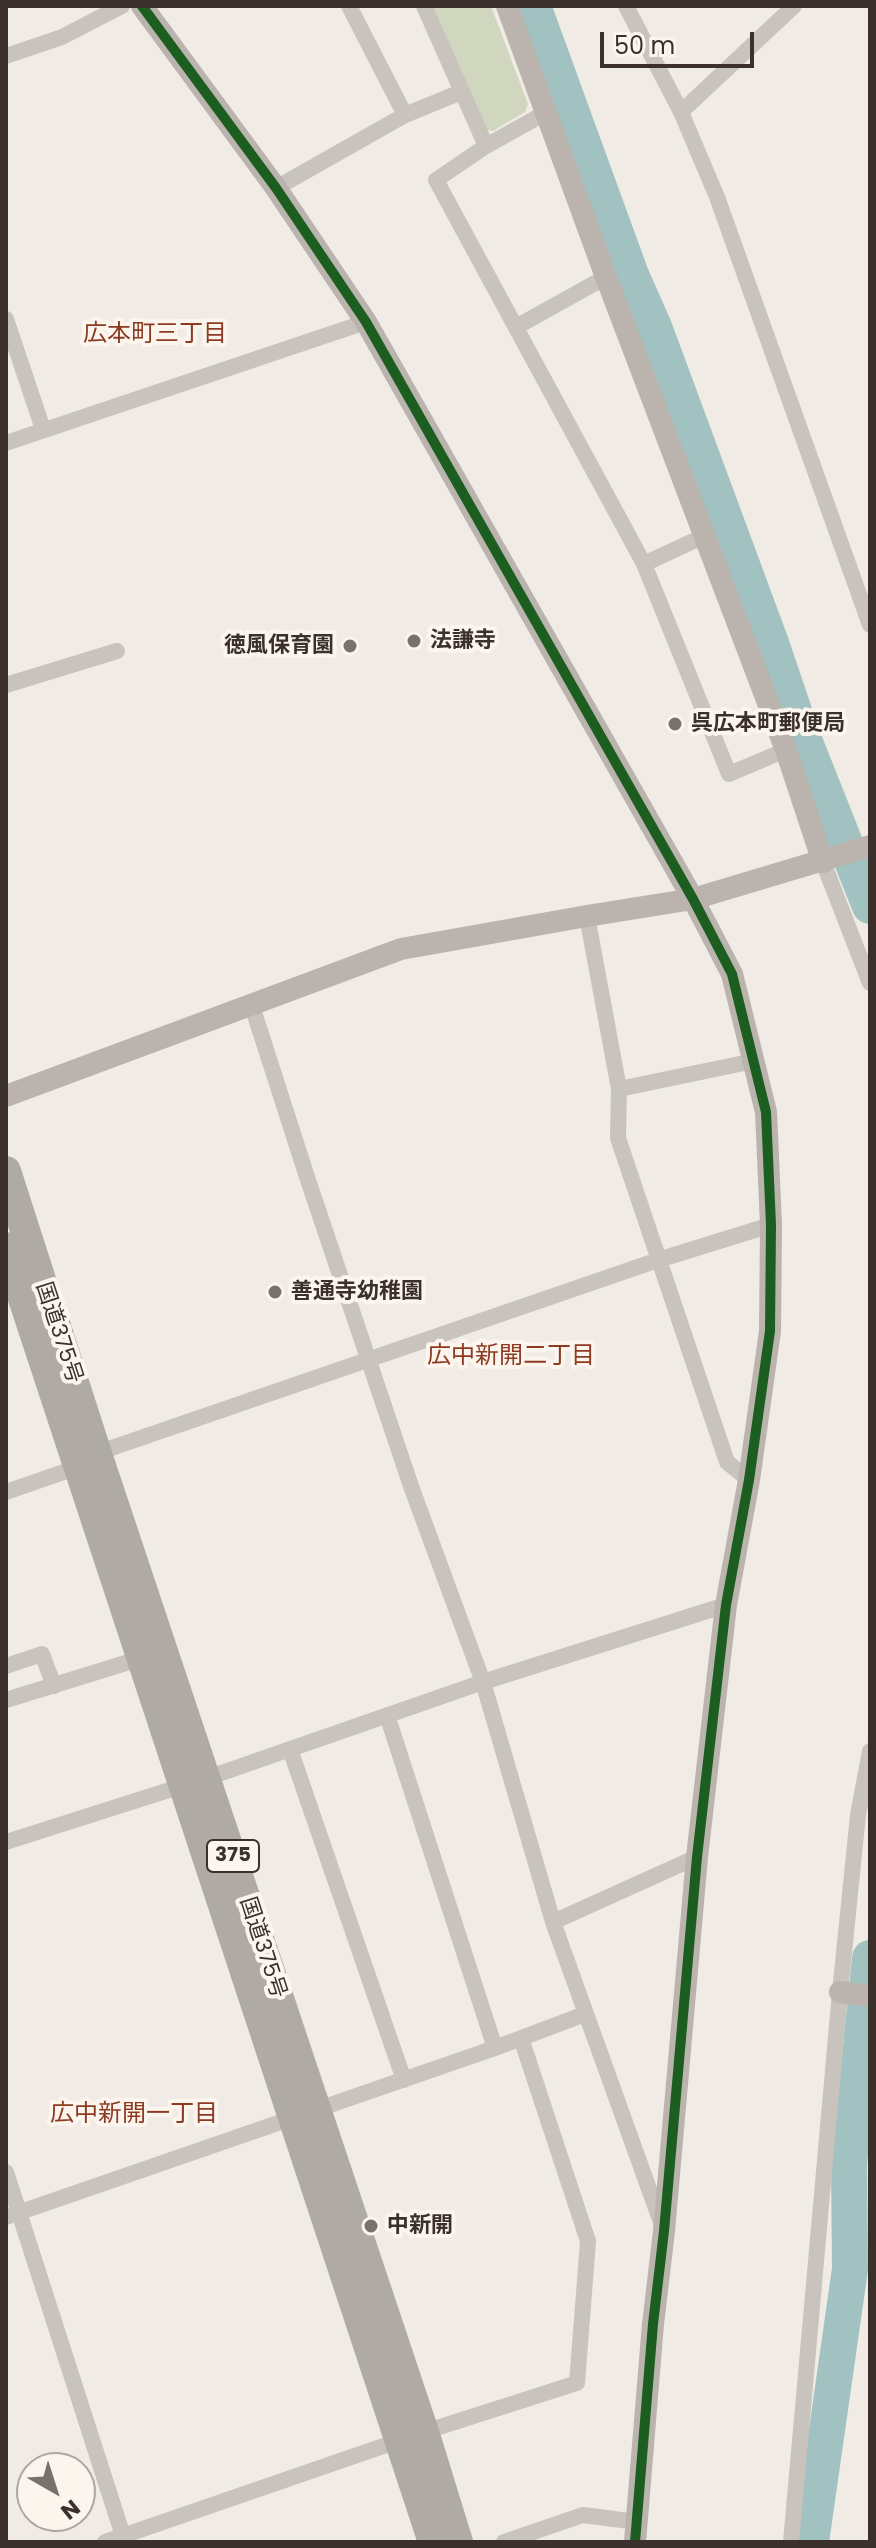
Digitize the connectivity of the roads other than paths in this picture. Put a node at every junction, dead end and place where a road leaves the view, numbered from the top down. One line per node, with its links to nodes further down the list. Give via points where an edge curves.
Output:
1 (122, 6): 8 (street, via 62,37)
2 (142, 6): 14 (street)
3 (349, 6): 12 (street)
4 (424, 6): 9 (street)
5 (507, 6): 10 (street)
6 (626, 6): 11 (street)
7 (794, 6): 11 (street)
8 (6, 56)
9 (461, 92): 12 (street); 13 (street)
10 (547, 112): 13 (street); 15 (street)
11 (681, 112): 23 (street, via 717,197)
12 (405, 115): 14 (street)
13 (486, 146): 18 (street, via 436,180)
14 (276, 188): 17 (street)
15 (606, 277): 18 (street); 21 (street)
16 (6, 319): 19 (street)
17 (366, 322): 19 (street); 28 (street)
18 (516, 327): 22 (street)
19 (43, 429): 20 (street)
20 (6, 443)
21 (704, 536): 22 (street); 26 (street)
22 (644, 564): 26 (street, via 729,774)
23 (870, 625)
24 (117, 651): 25 (street)
25 (6, 685)
26 (786, 750): 27 (street)
27 (847, 854): 28 (street); 30 (street)
28 (693, 899): 29 (street); 32 (street, via 732,974)
29 (587, 916): 31 (street, via 401,949); 33 (street)
30 (870, 983)
31 (252, 1006): 34 (street); 40 (street)
32 (754, 1061): 33 (street); 36 (street, via 766,1112)
33 (619, 1089): 38 (street, via 618,1138)
34 (6, 1096)
35 (6, 1171): 41 (highway, 国道375号 / 375)
36 (771, 1225): 38 (street); 42 (street, via 770,1331)
37 (6, 1247): 39 (highway, 国道375号 / 375)
38 (658, 1260): 40 (street); 42 (street, via 727,1462)
39 (13, 1291): 41 (highway, 国道375号 / 375)
40 (368, 1360): 41 (street); 47 (street)
41 (92, 1460): 43 (street); 45 (highway, 国道375号 / 375); 53 (highway, 国道375号 / 375)
42 (749, 1480): 44 (street)
43 (6, 1492)
44 (726, 1605): 47 (street); 55 (street)
45 (142, 1658): 48 (street); 53 (highway, 国道375号 / 375)
46 (6, 1666): 48 (street, via 42,1654)
47 (483, 1682): 50 (street); 56 (street)
48 (54, 1686): 49 (street)
49 (6, 1700)
50 (387, 1715): 51 (street); 60 (street)
51 (290, 1749): 53 (street); 61 (street)
52 (870, 1751): 57 (street, via 858,1815)
53 (195, 1782): 54 (street); 62 (highway, 国道375号 / 375)
54 (6, 1842)
55 (697, 1857): 56 (street); 65 (street)
56 (553, 1922): 58 (street)
57 (857, 1994): 73 (street)
58 (585, 2014): 59 (street); 65 (street)
59 (521, 2038): 60 (street); 66 (street, via 588,2241 577,2383)
60 (495, 2048): 61 (street)
61 (404, 2080): 62 (street)
62 (304, 2114): 64 (street); 66 (highway, 国道375号 / 375)
63 (6, 2172): 64 (street)
64 (13, 2214): 68 (street)
65 (664, 2231): 67 (street)
66 (411, 2436): 68 (street); 70 (highway, 国道375号 / 375); 71 (highway, 国道375号 / 375)
67 (636, 2532): 72 (street, via 583,2515)
68 (124, 2539): 69 (street)
69 (105, 2542)
70 (433, 2542)
71 (458, 2542)
72 (504, 2542)
73 (791, 2542)

